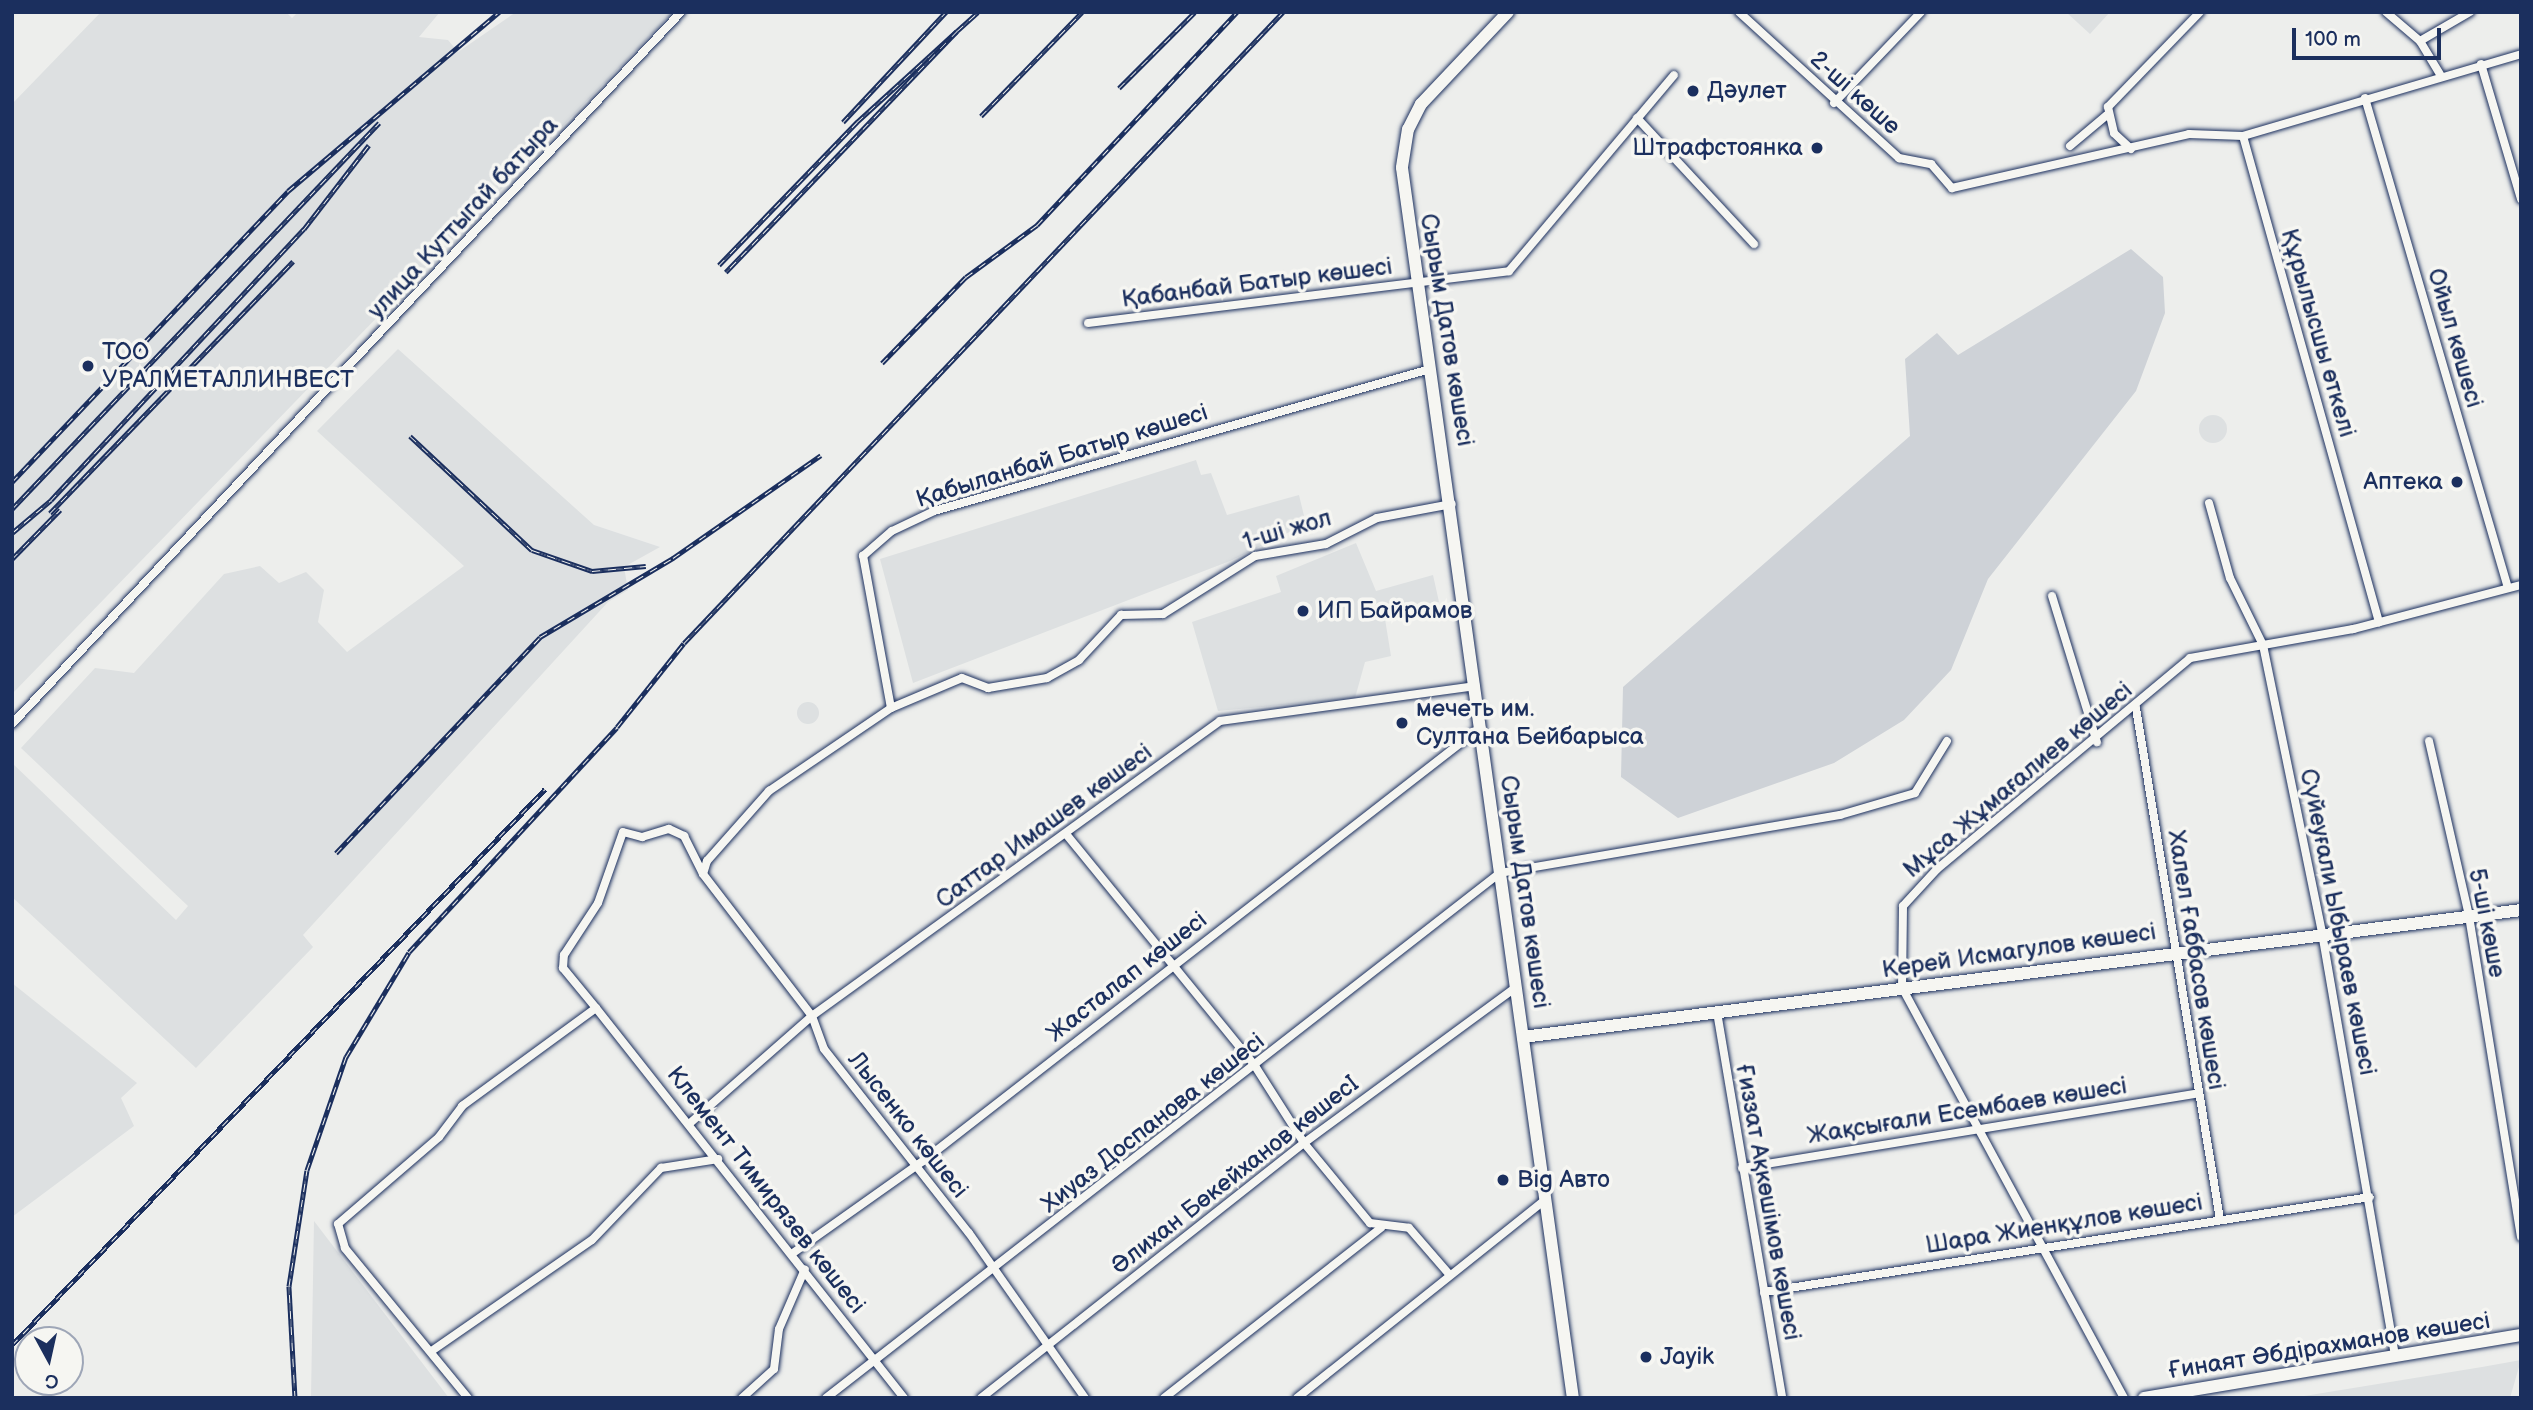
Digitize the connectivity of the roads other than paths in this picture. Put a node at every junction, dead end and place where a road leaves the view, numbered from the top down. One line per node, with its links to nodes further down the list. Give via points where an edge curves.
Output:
1 (681, 12): 35 (street, улица Куттыгай батыра)
2 (1508, 12): 22 (main road, Сырым Датов көшесі, via 1421,104 1408,129 1402,168)
3 (1739, 12): 14 (street, 2-ші көше)
4 (1921, 12): 14 (street)
5 (2200, 12): 15 (street, via 2117,94)
6 (2386, 12): 8 (street)
7 (2470, 12): 8 (street)
8 (2420, 41): 11 (street)
9 (2521, 54): 10 (street)
10 (2481, 64): 11 (street); 20 (street)
11 (2440, 74): 13 (street)
12 (1674, 75): 16 (street, Қабанбай Батыр көшесі)
13 (2364, 98): 17 (street); 28 (street, Ойыл көшесі)
14 (1833, 103): 19 (street, 2-ші көше, via 1899,158 1931,164 1952,188)
15 (2106, 115): 18 (street); 19 (street)
16 (1637, 118): 21 (street); 22 (street, Қабанбай Батыр көшесі, via 1509,271)
17 (2243, 136): 19 (street, via 2209,132); 30 (street, Құрылысшы өткелі)
18 (2070, 146)
19 (2131, 149)
20 (2521, 199)
21 (1754, 244)
22 (1419, 283): 23 (street, Қабанбай Батыр көшесі); 24 (main road, Сырым Датов көшесі)
23 (1088, 323)
24 (1430, 369): 26 (main road, Сырым Датов көшесі); 33 (street, Қабыланбай Батыр көшесі, via 1136,451 934,512 892,531 863,556)
25 (2209, 503): 31 (street, Сүйеуғали Ыбыраев көшесi, via 2230,579)
26 (1452, 504): 32 (main road, Сырым Датов көшесі); 33 (street, 1-ші жол, via 1377,518 1326,544 1255,556 1222,571 1163,614 1121,615 1079,660 1047,678 988,688 961,678)
27 (2521, 585): 28 (street, Мұса Жұмағалиев көшесі)
28 (2508, 589): 30 (street, Мұса Жұмағалиев көшесі)
29 (2052, 596): 39 (street)
30 (2379, 622): 31 (street, Мұса Жұмағалиев көшесі)
31 (2263, 645): 34 (street, Мұса Жұмағалиев көшесі, via 2190,658); 45 (street, Сүйеуғали Ыбыраев көшесi)
32 (1476, 686): 36 (main road, Сырым Датов көшесі); 40 (street, Саттар Имашев көшесі, via 1220,721)
33 (891, 708): 42 (street, via 769,791 707,861)
34 (2136, 708): 39 (street, Мұса Жұмағалиев көшесі); 46 (street, Халел Ғаббасов көшесі)
35 (12, 724)
36 (1481, 727): 41 (main road, Сырым Датов көшесі); 47 (street, Жасталап көшесі)
37 (1947, 741): 41 (street, via 1915,793 1840,815)
38 (2429, 741): 44 (street, 5-шi көше)
39 (2097, 742): 49 (street, Мұса Жұмағалиев көшесі, via 1937,869 1903,906)
40 (1066, 834): 47 (street); 52 (street, Саттар Имашев көшесі)
41 (1500, 873): 48 (main road, Сырым Датов көшесі); 54 (street, Хиуаз Доспанова көшесі)
42 (704, 874): 50 (street, via 684,836 669,829 642,837 623,832 598,903 564,955 563,968); 52 (street, Лысенко көшесі)
43 (2521, 910): 44 (main road, Керей Исмагулов көшесі)
44 (2469, 916): 45 (main road, Керей Исмагулов көшесі); 66 (street, 5-шi көше)
45 (2322, 933): 46 (main road, Керей Исмагулов көшесі); 62 (street, Сүйеуғали Ыбыраев көшесi)
46 (2175, 952): 49 (main road, Керей Исмагулов көшесі); 55 (street, Халел Ғаббасов көшесі)
47 (1171, 966): 54 (street); 60 (street, Жасталап көшесі)
48 (1516, 987): 53 (main road, Сырым Датов көшесі); 58 (street, Әлихан Бөкейханов көшесI)
49 (1902, 988): 51 (main road, Керей Исмагулов көшесі); 57 (street, Мұса Жұмағалиев көшесі)
50 (596, 1008): 56 (street, Клемент Тимирязев көшесі); 75 (street, via 462,1106 439,1137 338,1223 345,1248)
51 (1717, 1012): 53 (main road, Керей Исмагулов көшесі); 61 (street, Ғиззат Ақкөшімов көшесi)
52 (812, 1016): 56 (street, Саттар Имашев көшесі); 60 (street, Лысенко көшесі, via 824,1049)
53 (1524, 1037): 63 (main road, Сырым Датов көшесі)
54 (1255, 1066): 58 (street); 70 (street, Хиуаз Доспанова көшесі)
55 (2198, 1093): 57 (street, Жақсығали Есембаев көшесi); 64 (street, Халел Ғаббасов көшесі)
56 (690, 1124): 59 (street, Клемент Тимирязев көшесі)
57 (1973, 1130): 61 (street, Жақсығали Есембаев көшесi); 67 (street, Мұса Жұмағалиев көшесі)
58 (1304, 1143): 65 (street, via 1370,1223); 74 (street, Әлихан Бөкейханов көшесI)
59 (718, 1159): 68 (street, Клемент Тимирязев көшесі); 75 (street, via 661,1168 592,1240 496,1300)
60 (914, 1166): 68 (street, Жасталап көшесі); 70 (street, Лысенко көшесі)
61 (1742, 1168): 72 (street, Ғиззат Ақкөшімов көшесi)
62 (2370, 1197): 64 (street, Шара Жиенқұлов көшесі); 76 (street, Сүйеуғали Ыбыраев көшесi)
63 (1545, 1200): 71 (street); 86 (main road, Сырым Датов көшесі)
64 (2220, 1219): 67 (street, Шара Жиенқұлов көшесі)
65 (1381, 1228): 71 (street, via 1409,1228); 84 (street)
66 (2521, 1237)
67 (2040, 1245): 72 (street, Шара Жиенқұлов көшесі); 88 (street, Мұса Жұмағалиев көшесі)
68 (793, 1253): 69 (street, Клемент Тимирязев көшесі)
69 (805, 1269): 77 (street, Клемент Тимирязев көшесі); 79 (street, via 779,1329 774,1369)
70 (997, 1271): 74 (street, Лысенко көшесі); 77 (street, Хиуаз Доспанова көшесі)
71 (1450, 1274): 85 (street)
72 (1764, 1292): 87 (street, Ғиззат Ақкөшімов көшесi)
73 (2521, 1335): 76 (main road, Ғинаят Әбдірахманов көшесі)
74 (1044, 1347): 82 (street, Әлихан Бөкейханов көшесI); 83 (street, Лысенко көшесі)
75 (433, 1350): 78 (street)
76 (2395, 1357): 89 (main road, Ғинаят Әбдірахманов көшесі)
77 (873, 1361): 80 (street, Хиуаз Доспанова көшесі); 81 (street, Клемент Тимирязев көшесі)
78 (468, 1398)
79 (742, 1398)
80 (826, 1398)
81 (904, 1398)
82 (981, 1398)
83 (1085, 1398)
84 (1164, 1398)
85 (1297, 1398)
86 (1573, 1398)
87 (1782, 1398)
88 (2124, 1398)
89 (2144, 1398)

